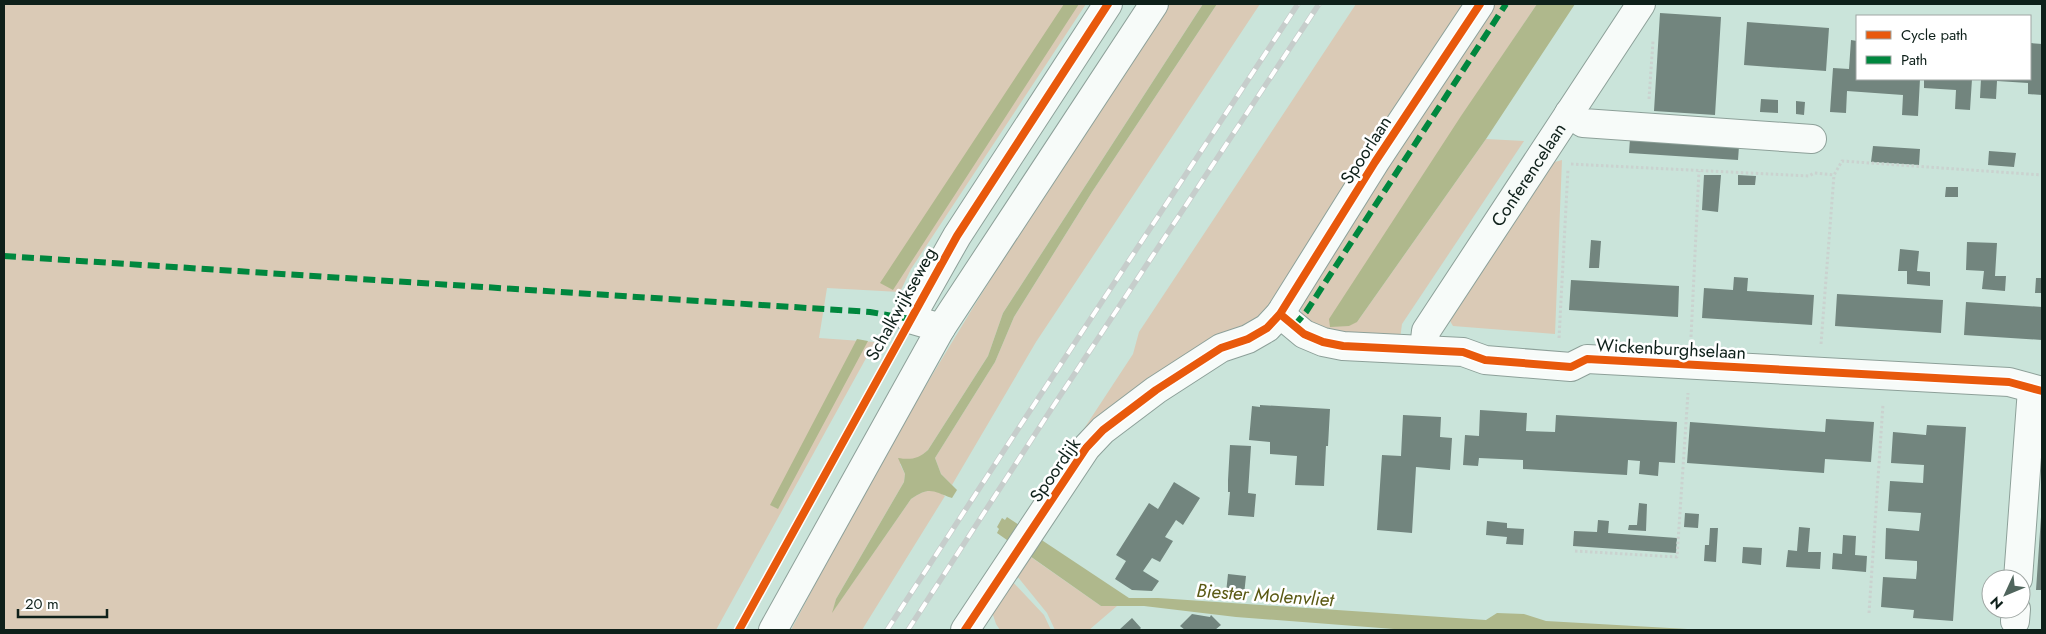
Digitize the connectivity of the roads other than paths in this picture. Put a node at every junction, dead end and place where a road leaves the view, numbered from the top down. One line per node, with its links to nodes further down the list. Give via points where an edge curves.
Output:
1 (1108, 4): 8 (street, Schalkwijkseweg, via 957,236 910,318)
2 (1154, 4): 8 (street)
3 (1480, 4): 7 (street, Spoorlaan, via 1375,162)
4 (1641, 4): 5 (street, Conferencelaan)
5 (1569, 114): 6 (street, via 1583,124); 9 (street, Conferencelaan, via 1426,331)
6 (1812, 139)
7 (1280, 314): 9 (street, Wickenburghselaan, via 1304,334 1322,342); 12 (street, Spoordijk, via 1267,328 1248,339 1221,348 1156,390 1103,430 1086,448 1036,523)
8 (941, 328): 13 (street)
9 (1424, 350): 10 (street, Wickenburghselaan, via 1464,352 1485,360 1571,367 1586,359 2009,382)
10 (2037, 390): 11 (street, Wickenburghselaan)
11 (2019, 569)
12 (972, 628)
13 (773, 630)

